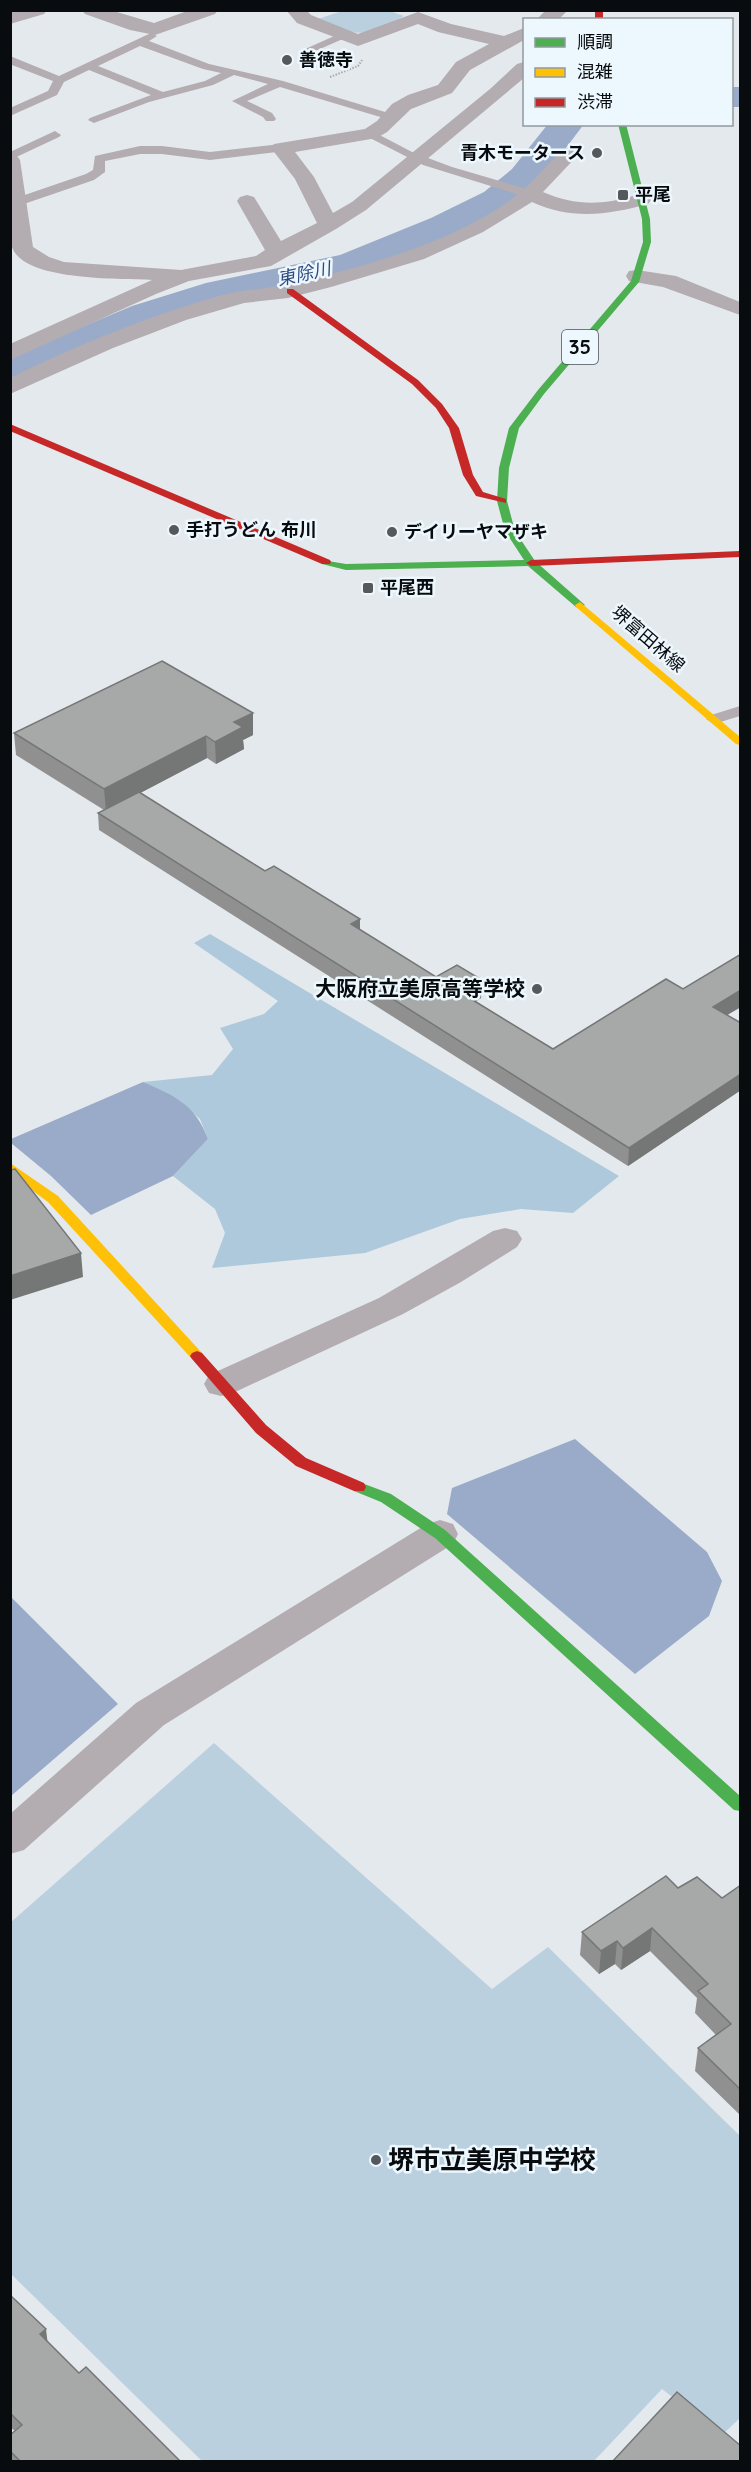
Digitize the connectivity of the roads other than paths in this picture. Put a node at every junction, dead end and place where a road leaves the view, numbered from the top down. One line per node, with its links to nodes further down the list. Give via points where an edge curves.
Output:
1 (38, 10): 5 (street)
2 (91, 10): 6 (street)
3 (208, 10): 6 (street)
4 (295, 10): 7 (street, via 304,19)
5 (12, 18)
6 (155, 30): 9 (lane, via 155,34)
7 (350, 38): 8 (street, via 418,18 445,28); 10 (lane)
8 (516, 38): 19 (street, via 463,66 445,89 410,102)
9 (140, 42): 12 (lane); 14 (lane, via 187,61)
10 (309, 50)
11 (10, 59): 15 (lane)
12 (89, 66): 15 (lane); 17 (lane)
13 (523, 70): 28 (street)
14 (233, 71): 16 (lane); 17 (lane, via 209,83)
15 (59, 80): 18 (lane, via 53,93)
16 (279, 83): 19 (lane); 20 (lane, via 238,101)
17 (163, 96): 21 (lane)
18 (10, 113)
19 (392, 117): 23 (street)
20 (270, 119)
21 (94, 120)
22 (623, 126): 31 (street, 堺富田林線 / 35)
23 (370, 134): 25 (street); 28 (lane)
24 (55, 135): 27 (lane)
25 (283, 151): 29 (lane); 33 (lane, via 210,156 162,150 121,152 99,159 99,172 90,177); 34 (street, via 304,177)
26 (569, 154): 30 (street)
27 (10, 158): 33 (street)
28 (417, 159): 30 (lane); 34 (street)
29 (234, 160)
30 (530, 194): 31 (street, via 552,206 583,211 607,210); 38 (street, via 507,211 384,266)
31 (641, 200): 37 (street, 堺富田林線 / 35, via 647,242)
32 (247, 201): 35 (street)
33 (15, 207): 36 (street, via 23,248 42,262 64,268)
34 (329, 225): 35 (street)
35 (269, 260): 36 (street); 38 (street)
36 (184, 276): 40 (street, via 148,288)
37 (637, 276): 39 (street, via 668,281); 43 (street, 堺富田林線 / 35, via 514,428 504,468)
38 (288, 287): 41 (street, via 163,321); 43 (street, via 415,382 454,428 468,475 479,494)
39 (741, 309)
40 (10, 352)
41 (10, 387)
42 (10, 427): 45 (street, via 346,567)
43 (502, 501): 45 (street, 堺富田林線 / 35, via 510,531)
44 (741, 554): 45 (street)
45 (531, 562): 47 (street, 堺富田林線 / 35)
46 (741, 711): 47 (lane)
47 (714, 719): 48 (street, 堺富田林線 / 35)
48 (741, 742)
49 (10, 1167): 51 (street, via 53,1199)
50 (505, 1239): 51 (street, via 391,1306)
51 (221, 1384): 52 (street, via 261,1429 301,1462 386,1498)
52 (440, 1534): 53 (street); 54 (street, via 150,1714)
53 (741, 1805)
54 (10, 1838)

